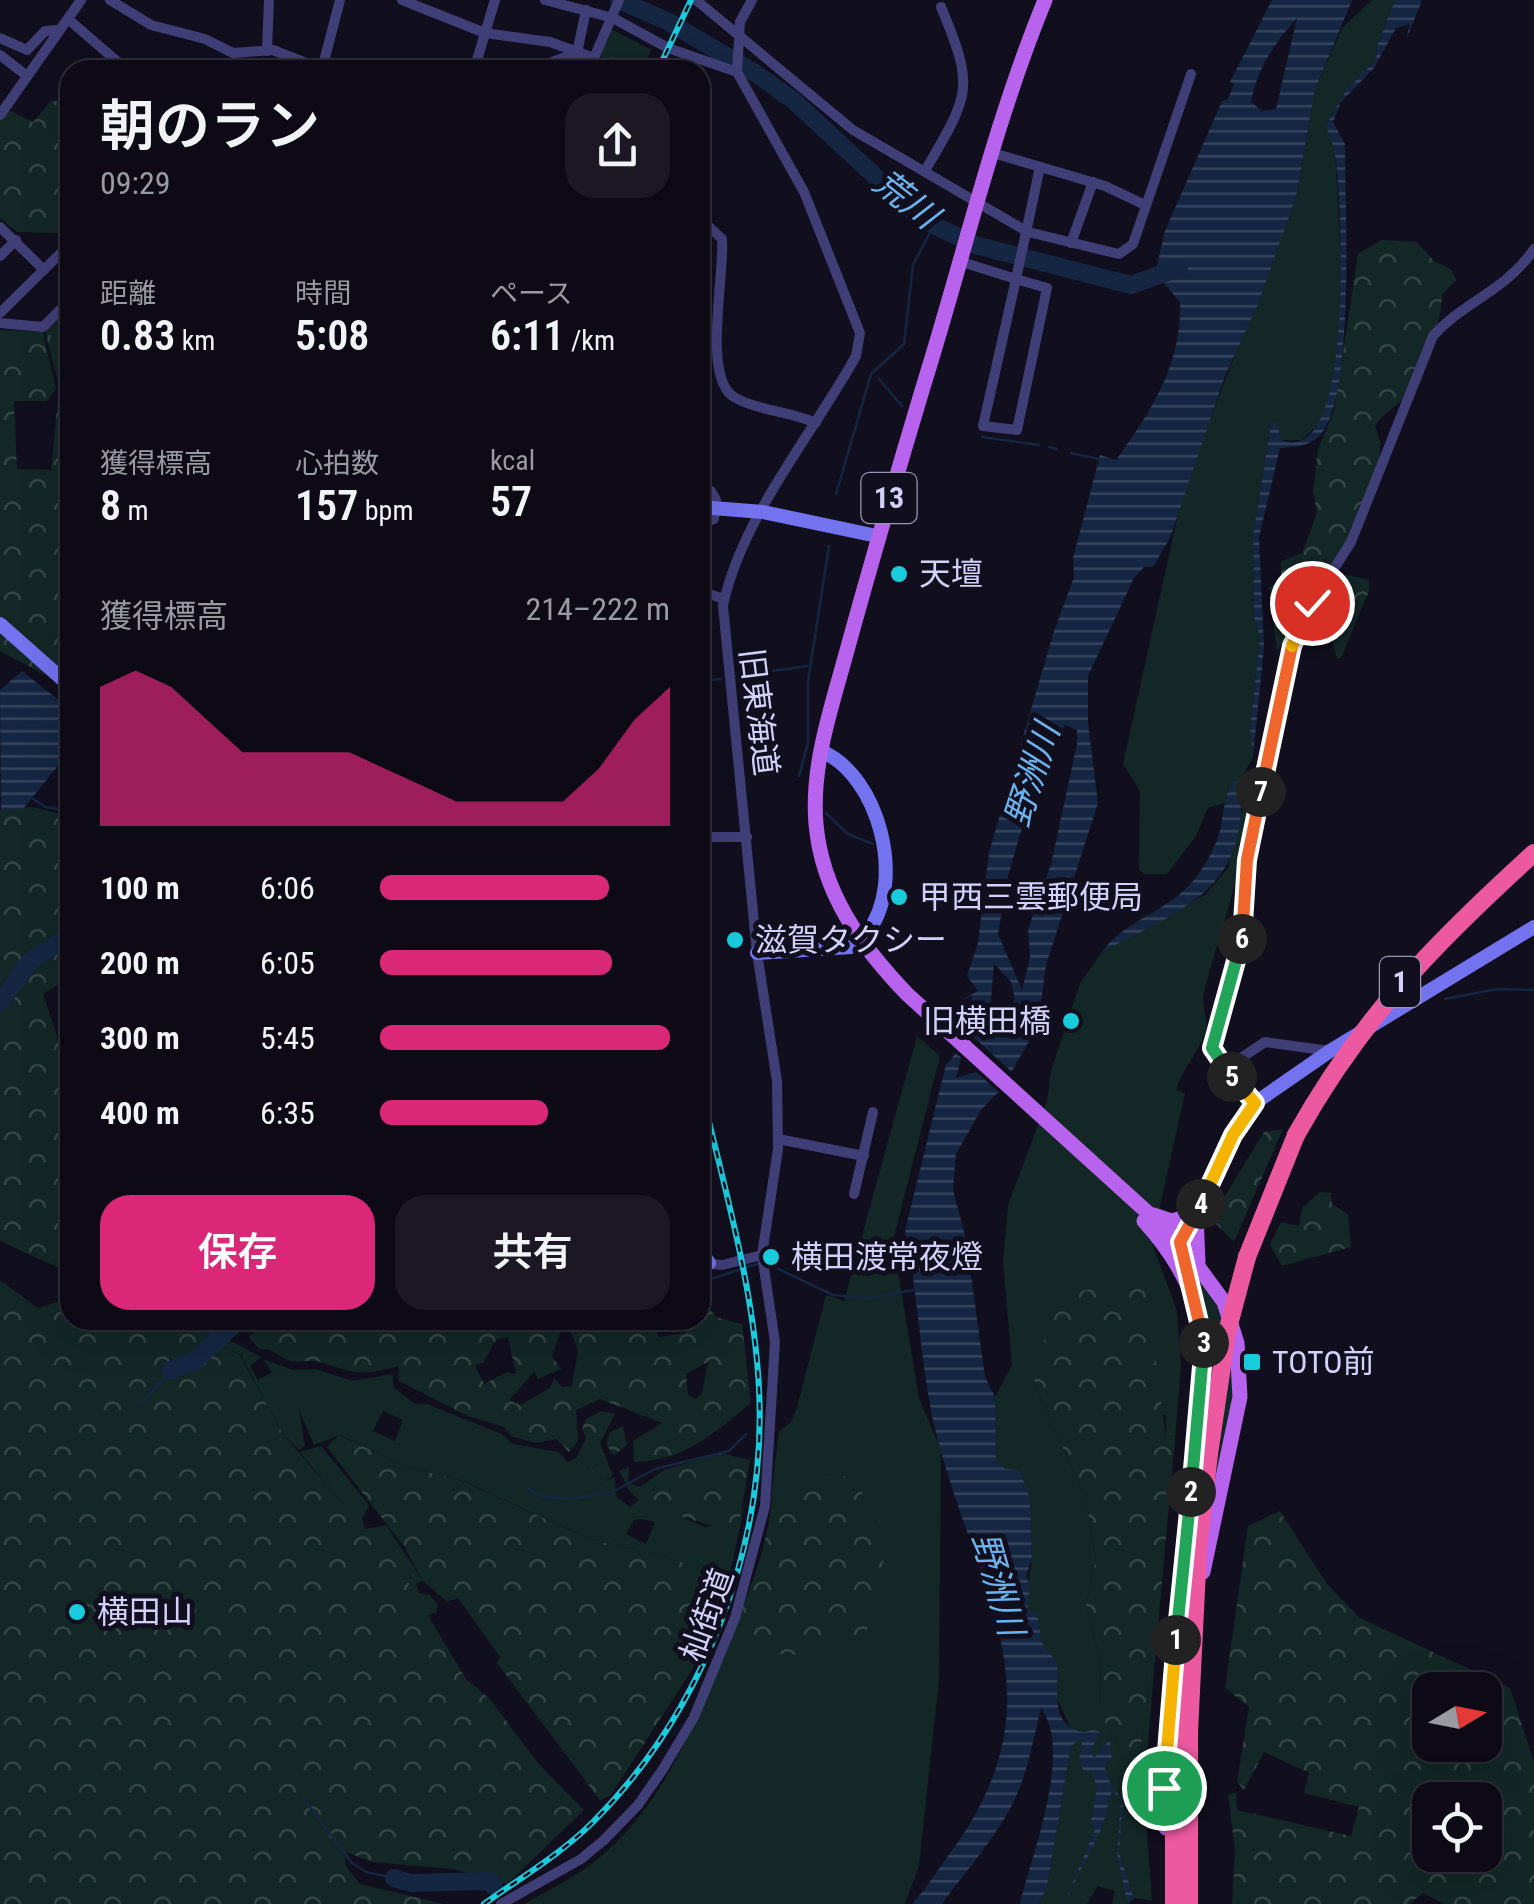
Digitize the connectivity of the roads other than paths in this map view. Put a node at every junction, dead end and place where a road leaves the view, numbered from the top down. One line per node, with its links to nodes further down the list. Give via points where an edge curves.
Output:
1 (82, 0): 15 (street)
2 (110, 0): 20 (street, via 151,25 233,53)
3 (256, 0): 11 (street)
4 (340, 0): 25 (street)
5 (402, 0): 17 (street)
6 (495, 0): 17 (street)
7 (545, 0): 13 (street)
8 (696, 0): 18 (street)
9 (752, 0): 18 (street, 旧東海道)
10 (1044, 0): 34 (main road, 13)
11 (268, 3): 20 (street)
12 (940, 8): 36 (street, via 966,70 965,83)
13 (586, 10): 14 (street); 21 (street)
14 (616, 10): 21 (street, via 594,58); 28 (street, via 668,48)
15 (68, 19): 16 (street); 23 (street)
16 (58, 30): 19 (street, via 45,31 26,50); 32 (street)
17 (485, 33): 21 (street, via 550,42); 26 (street)
18 (737, 36): 30 (street, 旧東海道); 36 (street, via 853,130)
19 (0, 38)
20 (267, 51): 24 (street)
21 (577, 53): 27 (street)
22 (0, 55): 32 (street)
23 (115, 60)
24 (294, 60)
25 (325, 60)
26 (477, 60)
27 (558, 60)
28 (702, 60)
29 (710, 63): 30 (street)
30 (737, 72): 54 (street, 旧東海道, via 804,192 860,333 856,356)
31 (1190, 74): 39 (street)
32 (27, 76): 33 (street)
33 (0, 114)
34 (994, 153): 35 (street); 38 (main road, 13)
35 (1040, 167): 37 (street); 42 (street)
36 (926, 169): 38 (street)
37 (1093, 182): 39 (street); 44 (street)
38 (978, 204): 42 (street); 47 (main road, 13)
39 (1145, 205): 44 (street, via 1133,244 1119,254)
40 (0, 227): 43 (street)
41 (710, 228): 54 (street, via 722,239 717,362 723,385 735,398)
42 (1028, 234): 44 (street); 50 (street)
43 (16, 240): 48 (street); 49 (street)
44 (1071, 243)
45 (1534, 249): 74 (street, via 1500,288 1433,336 1350,542 1297,631 1247,860 1238,964 1212,1048)
46 (60, 254): 49 (street)
47 (964, 255): 50 (street); 60 (main road, 13)
48 (0, 256)
49 (44, 270): 52 (street)
50 (1017, 274): 50 (street, via 984,426 1018,430 1047,288)
51 (60, 310): 53 (street, via 43,328)
52 (0, 314)
53 (0, 323)
54 (816, 423): 58 (street, 旧東海道)
55 (710, 491): 57 (street)
56 (710, 507): 57 (street)
57 (716, 508): 58 (street); 59 (street)
58 (763, 512): 60 (street); 62 (street, 旧東海道)
59 (710, 520)
60 (877, 536): 65 (main road, 13)
61 (710, 594): 62 (street)
62 (724, 599): 67 (street, 旧東海道)
63 (0, 624): 64 (street)
64 (60, 677)
65 (821, 750): 70 (street, via 843,764 886,844 884,895); 79 (main road, 13, via 815,808 825,874 863,944 907,994)
66 (710, 837): 67 (street)
67 (746, 838): 72 (street, 旧東海道)
68 (1534, 853): 88 (highway, 1, bridge, via 1383,1001 1348,1046 1296,1136 1256,1230 1228,1332)
69 (1534, 927): 73 (street)
70 (867, 933)
71 (851, 947): 72 (street)
72 (758, 954): 77 (street, 旧東海道, via 777,1081)
73 (1330, 1051): 74 (street, via 1265,1042); 75 (street)
74 (1226, 1068): 75 (street)
75 (1255, 1103): 81 (street)
76 (873, 1112): 78 (street)
77 (778, 1139): 78 (street); 85 (street, 旧東海道)
78 (864, 1156): 80 (street)
79 (1120, 1189): 82 (main road, 13); 82 (main road, 13)
80 (854, 1194)
81 (1196, 1214): 82 (main road); 83 (street); 86 (main road)
82 (1161, 1227): 83 (main road, 13); 87 (main road, 13)
83 (1180, 1242): 86 (main road, 13); 87 (main road, 13)
84 (710, 1259): 85 (street)
85 (762, 1260): 91 (street, 杣街道, via 775,1342 765,1506 748,1578 709,1684 663,1769 623,1823 581,1859)
86 (1198, 1264): 89 (main road, 13, via 1224,1302 1241,1382)
87 (1188, 1280): 90 (main road, 13, via 1205,1358 1166,1751)
88 (1198, 1550): 89 (highway, 1); 90 (highway, 1, via 1180,1695)
89 (1196, 1630): 93 (highway, 1)
90 (1172, 1877): 92 (highway, 1)
91 (501, 1904)
92 (1174, 1904)
93 (1190, 1904)

